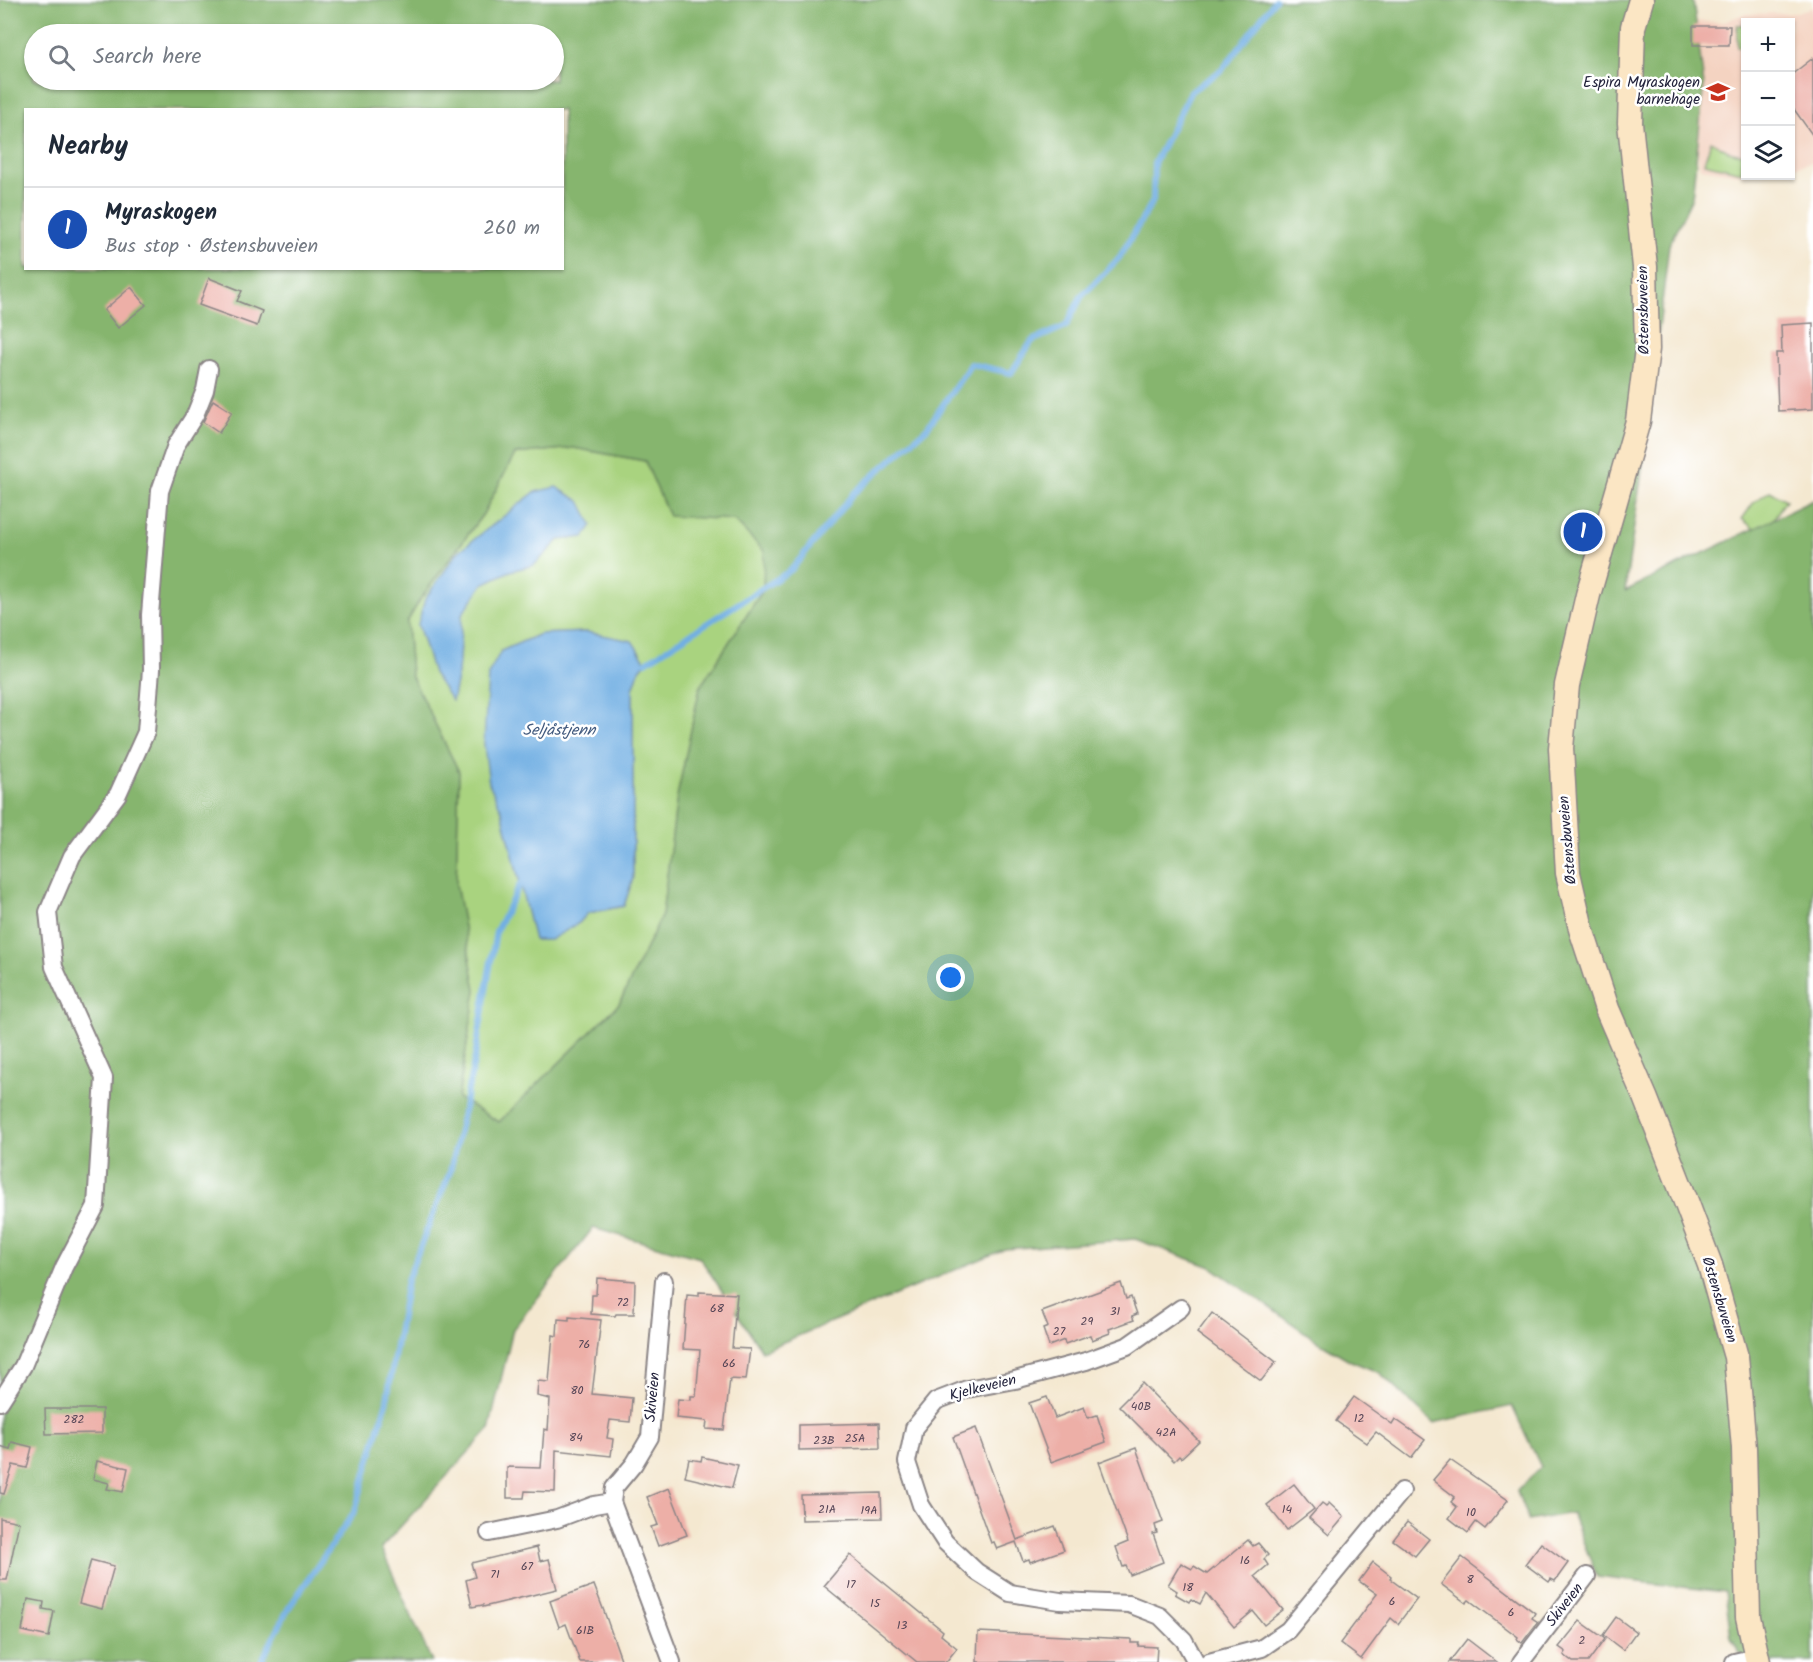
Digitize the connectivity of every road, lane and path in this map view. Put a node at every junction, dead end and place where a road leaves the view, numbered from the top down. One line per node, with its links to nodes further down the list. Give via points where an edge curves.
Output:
1 (1641, 0): 10 (main road, Østensbuveien, via 1633,27 1630,123 1645,267 1647,349 1638,421 1588,595 1567,685 1561,748 1563,799 1568,873 1581,929 1607,1008 1710,1266 1736,1357 1744,1448)
2 (209, 369): 5 (street, via 195,415 176,445 160,491 146,732 118,794 72,856 48,912 54,967 104,1078 96,1206 64,1267 23,1366)
3 (664, 1281): 7 (street, Skiveien, via 650,1437 614,1488)
4 (1181, 1308): 12 (street, Kjelkeveien, via 1128,1346 936,1401 914,1428 907,1462 921,1505 945,1542 977,1572 1010,1593 1060,1601 1129,1604 1160,1616 1184,1640)
5 (0, 1402)
6 (1402, 1491): 13 (street, via 1288,1630 1262,1648)
7 (612, 1502): 8 (street, via 557,1519); 11 (street)
8 (489, 1533)
9 (1587, 1576): 14 (street, Skiveien)
10 (1749, 1660)
11 (672, 1662)
12 (1196, 1662)
13 (1209, 1662)
14 (1521, 1662)

